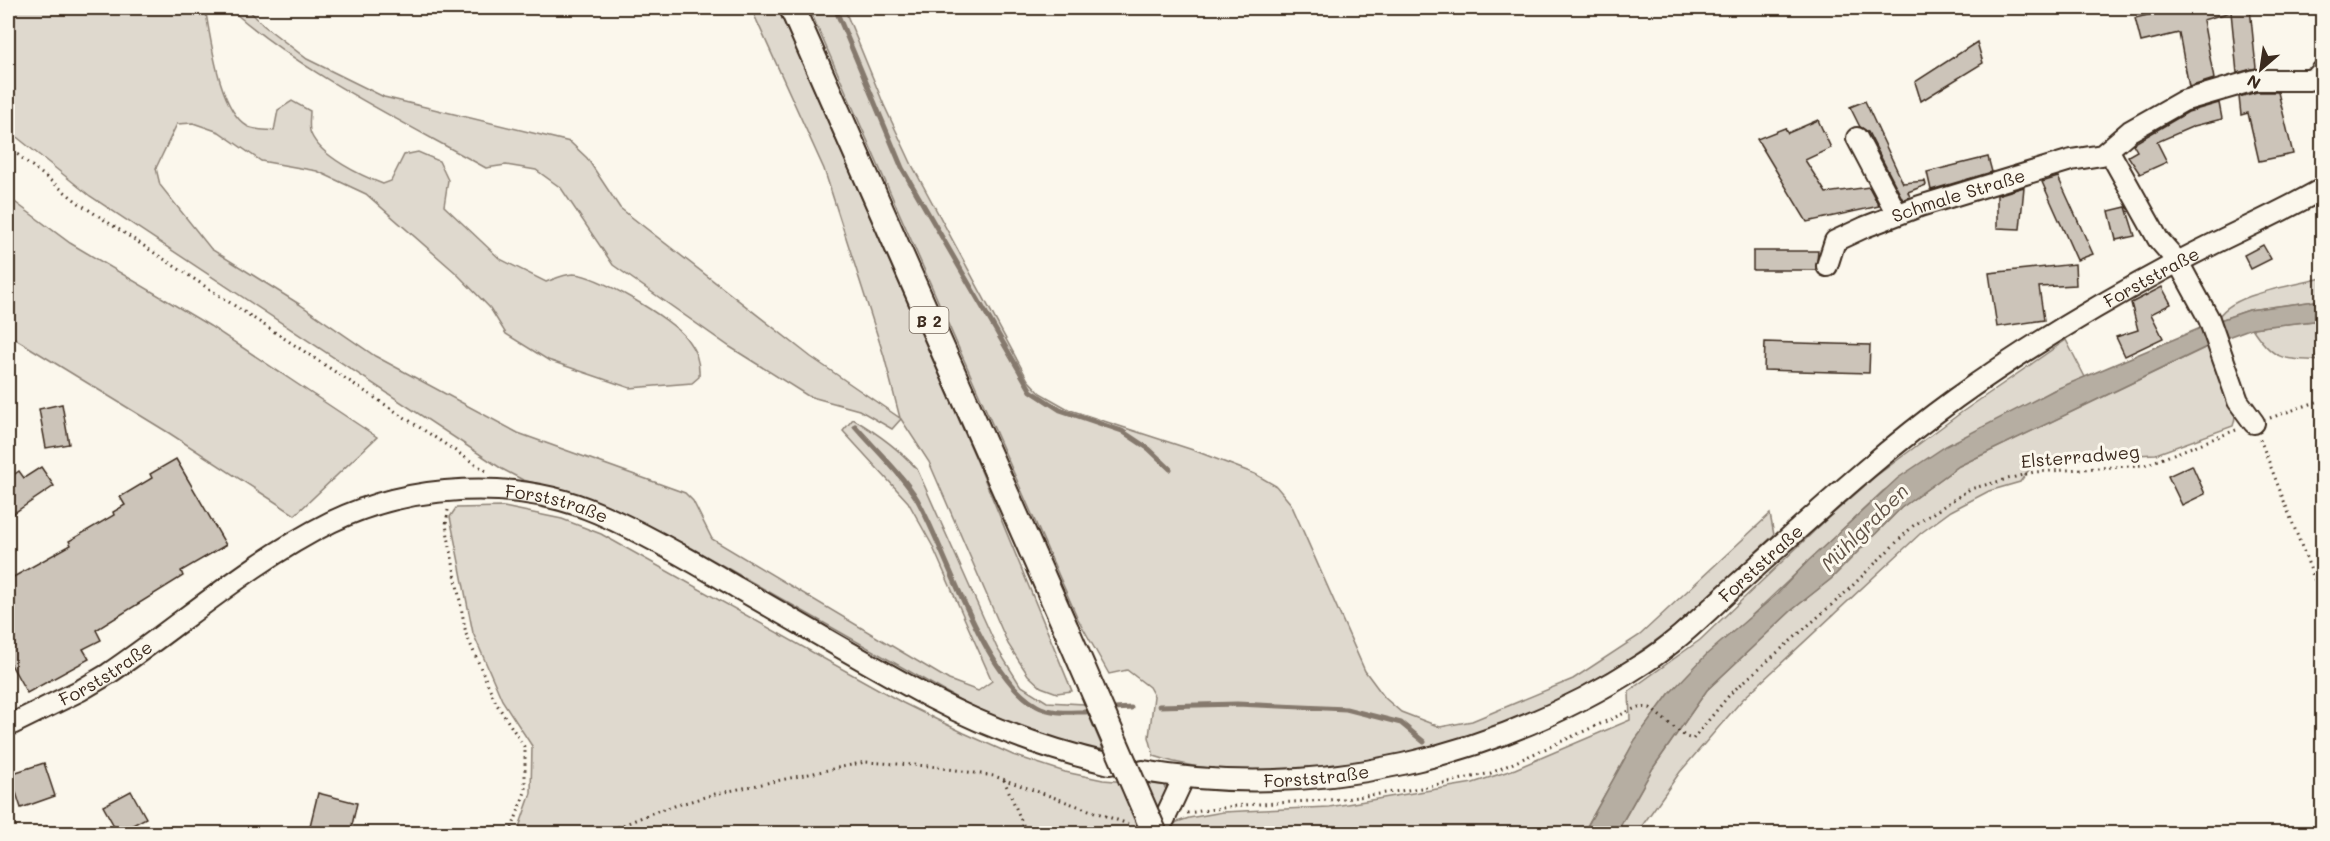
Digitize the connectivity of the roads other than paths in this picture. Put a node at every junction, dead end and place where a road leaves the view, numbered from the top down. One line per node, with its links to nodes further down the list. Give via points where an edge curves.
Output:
1 (792, 8): 14 (main road, B 2, bridge, via 1067,632)
2 (2322, 71): 4 (street, Schmale Straße, via 2308,80 2255,80 2183,101 2130,131)
3 (1857, 138): 6 (street)
4 (2109, 151): 6 (street, Schmale Straße); 7 (street, via 2158,239)
5 (2322, 189): 7 (street, Forststraße)
6 (1898, 214): 8 (street, Schmale Straße, via 1835,241)
7 (2178, 262): 9 (street, via 2210,319 2238,401); 13 (street, Forststraße, via 1958,397 1888,449 1654,655 1592,693 1527,725 1422,760 1358,773 1267,782)
8 (1827, 266)
9 (2254, 423)
10 (8, 726): 11 (street, Forststraße, via 108,674 276,552 332,522 386,501 456,489 518,492 596,512 682,555 931,698 1033,744)
11 (1110, 765)
12 (1143, 771): 13 (street, Forststraße)
13 (1184, 777): 14 (street)
14 (1160, 827)

